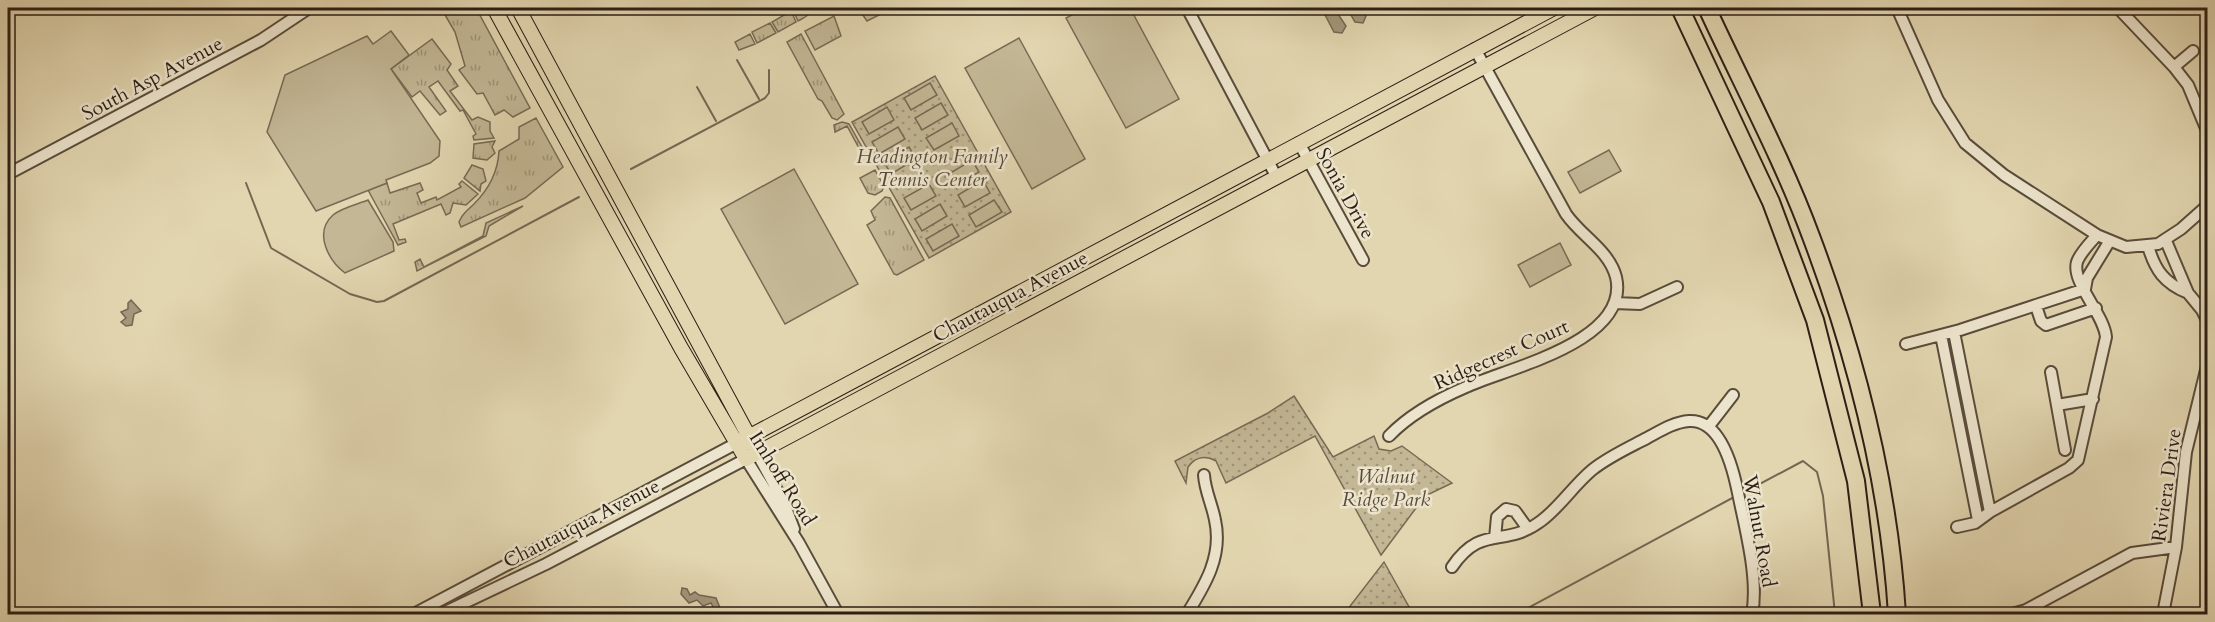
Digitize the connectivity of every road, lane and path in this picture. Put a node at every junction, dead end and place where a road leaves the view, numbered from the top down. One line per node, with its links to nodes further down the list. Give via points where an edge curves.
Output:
1 (309, 8): 19 (street, South Asp Avenue, via 261,40)
2 (494, 8): 46 (main road, Imhoff Road)
3 (518, 8): 43 (main road, Imhoff Road)
4 (1187, 8): 17 (street)
5 (1554, 8): 11 (main road, Chautauqua Avenue)
6 (1595, 8): 13 (main road, Chautauqua Avenue)
7 (1680, 8): 61 (highway, via 1771,202 1815,320 1856,481)
8 (1707, 8): 62 (highway, via 1812,238 1852,359 1872,440 1894,565)
9 (1897, 8): 22 (street, via 1938,100 1965,144 2004,175)
10 (2118, 8): 14 (street)
11 (1475, 49): 13 (street); 16 (main road, Chautauqua Avenue)
12 (2193, 51): 14 (street)
13 (1484, 66): 18 (main road, Chautauqua Avenue); 30 (street, via 1566,214 1611,265 1616,279)
14 (2174, 67): 15 (street, via 2194,95)
15 (2208, 133)
16 (1299, 143): 17 (main road, Chautauqua Avenue); 18 (street, Sonia Drive)
17 (1268, 160): 20 (street); 43 (main road, Chautauqua Avenue)
18 (1307, 160): 20 (main road, Chautauqua Avenue); 26 (street, Sonia Drive)
19 (8, 174)
20 (1276, 176): 47 (main road, Chautauqua Avenue)
21 (2208, 205): 23 (street)
22 (2097, 235): 24 (street); 28 (street, via 2078,260 2079,279)
23 (2166, 241): 25 (street); 29 (street)
24 (2109, 242): 25 (street, via 2126,247); 28 (street, via 2087,278)
25 (2148, 246): 29 (street, via 2158,272 2174,287)
26 (1363, 260)
27 (1677, 287): 30 (street, via 1640,304)
28 (2085, 290): 31 (street); 32 (street)
29 (2188, 293): 33 (street)
30 (1615, 303): 44 (street, Ridgecrest Court, via 1593,331 1517,370 1456,391 1405,419)
31 (2036, 306): 32 (street, via 2046,325); 34 (street)
32 (2096, 308): 40 (street, via 2106,337)
33 (2208, 322)
34 (1954, 332): 35 (street); 49 (street)
35 (1941, 335): 36 (street); 50 (street)
36 (1906, 344)
37 (2208, 362): 54 (street, Riviera Drive, via 2186,452)
38 (2051, 372): 41 (street)
39 (1733, 395): 42 (street)
40 (2093, 399): 41 (street); 45 (street)
41 (2057, 405): 45 (street, via 2064,446)
42 (1709, 426): 52 (street, via 1697,421 1681,422 1616,454); 60 (street, Walnut Road, via 1736,482 1753,582)
43 (750, 436): 46 (main road, Chautauqua Avenue); 47 (main road, Imhoff Road)
44 (1389, 436)
45 (2084, 442): 49 (street, via 2078,460 2069,468)
46 (737, 443): 47 (main road, Imhoff Road); 56 (street, Chautauqua Avenue)
47 (751, 456): 57 (street, Chautauqua Avenue); 58 (street, Imhoff Road)
48 (1204, 475): 59 (street, via 1216,522 1217,548 1207,582)
49 (1990, 512): 50 (street)
50 (1978, 520): 51 (street)
51 (1957, 527)
52 (1528, 529): 53 (street); 53 (street, via 1515,511 1506,509 1497,517)
53 (1495, 538): 55 (street, via 1467,547)
54 (2176, 547): 63 (street, via 2126,556); 64 (street, Riviera Drive)
55 (1452, 567)
56 (414, 615)
57 (441, 615)
58 (838, 615)
59 (1186, 615)
60 (1752, 615)
61 (1872, 615)
62 (1896, 615)
63 (2012, 615)
64 (2163, 615)

